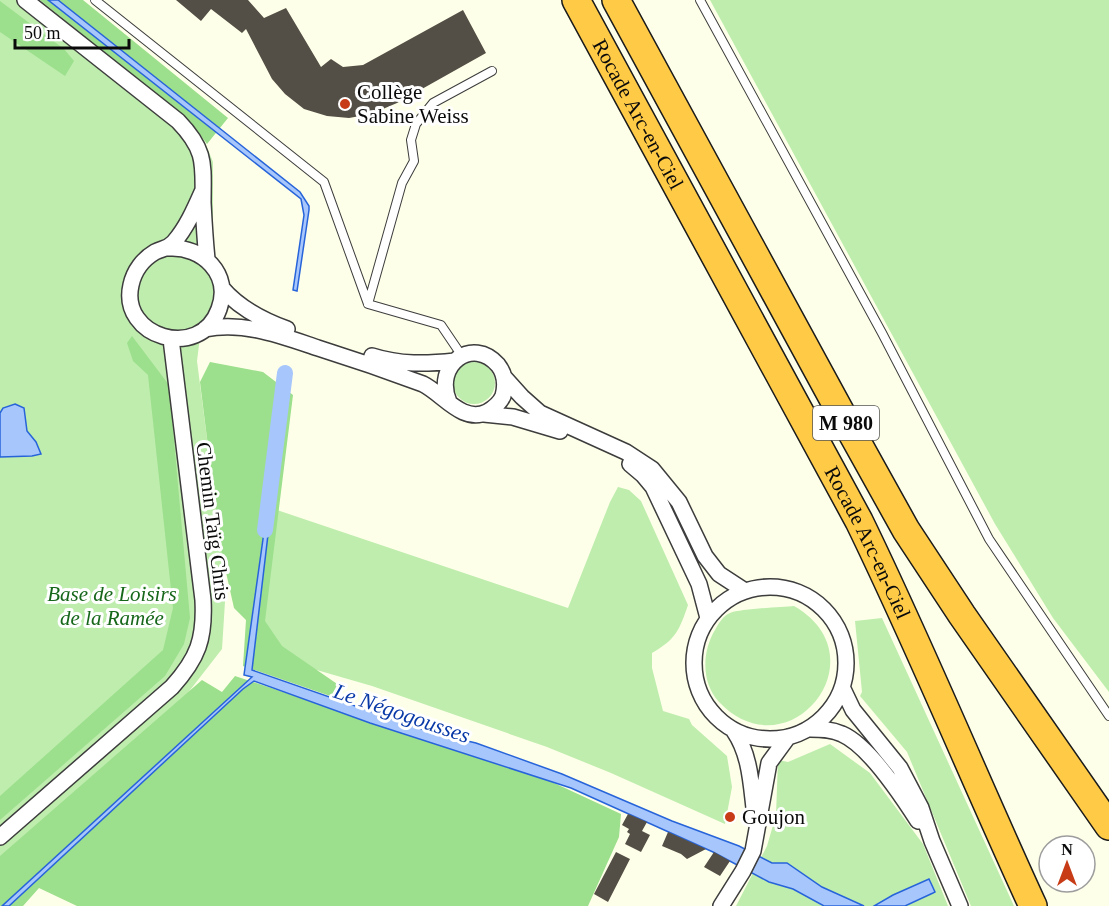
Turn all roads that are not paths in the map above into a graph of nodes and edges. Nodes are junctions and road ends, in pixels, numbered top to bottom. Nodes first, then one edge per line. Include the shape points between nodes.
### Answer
1 (26, 0) edge
2 (95, 0) edge
3 (576, 0) edge
4 (616, 0) edge
5 (700, 0) edge
6 (492, 71) dead end
7 (203, 190) junction
8 (169, 248) junction
9 (207, 259) junction
10 (222, 288) junction
11 (368, 304) junction
12 (206, 329) junction
13 (291, 335) junction
14 (171, 339) junction
15 (459, 359) junction
16 (504, 377) junction
17 (449, 402) junction
18 (484, 414) junction
19 (745, 591) junction
20 (708, 618) junction
21 (843, 689) junction
22 (1109, 716) edge
23 (810, 729) junction
24 (734, 730) junction
25 (788, 737) junction
26 (1109, 826) edge
27 (757, 831) junction
28 (0, 837) edge
29 (932, 841) junction
30 (721, 906) edge
31 (960, 906) edge
32 (1033, 906) edge

1 - 7 street via 190,133 202,160
2 - 11 lane via 324,182
3 - 32 highway, Rocade Arc-en-Ciel / M 980 via 860,521
4 - 26 highway, Rocade Arc-en-Ciel / M 980 via 906,530
5 - 22 lane via 887,342 989,539
6 - 11 lane via 433,103 416,124 411,140 414,161 402,183
7 - 8 street via 185,227
7 - 9 street
8 - 9 street via 189,249
8 - 14 street via 143,261 130,287 136,316 157,335
9 - 10 street
10 - 12 street via 219,310
10 - 13 street via 240,306
11 - 15 lane via 441,325
12 - 13 street via 243,327
12 - 14 street via 183,339
13 - 15 street via 384,360 425,364
13 - 17 street via 423,384
14 - 28 street, Chemin Taïg Chris via 202,600 203,625 197,652 172,687
15 - 16 street via 483,355 500,367
15 - 17 street via 444,380
16 - 18 street via 501,399
16 - 19 street via 540,413 626,452 652,469 679,502 718,574
17 - 18 street via 464,413
18 - 20 street via 513,417 559,430 614,455 643,475 653,487 699,584
19 - 20 street
19 - 21 street via 768,587 791,590 811,598 827,611 846,648
20 - 24 street via 695,652 698,689 719,720
21 - 23 street via 835,705
21 - 29 street via 853,710 900,768 921,808
23 - 25 street
23 - 29 street via 829,730 853,741 894,786
24 - 25 street via 761,738
24 - 27 street via 747,758
25 - 27 street via 768,763
27 - 30 street via 753,851
29 - 31 street

